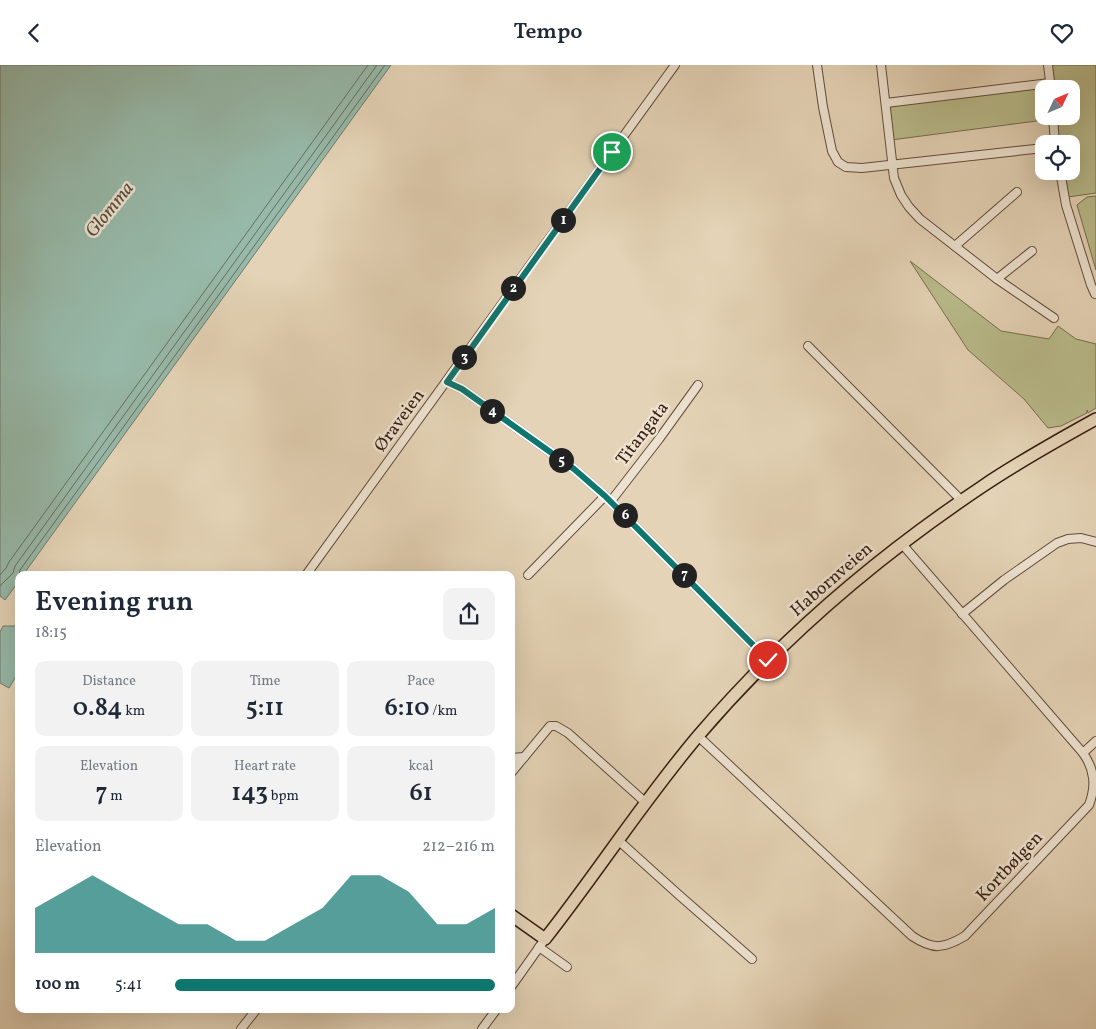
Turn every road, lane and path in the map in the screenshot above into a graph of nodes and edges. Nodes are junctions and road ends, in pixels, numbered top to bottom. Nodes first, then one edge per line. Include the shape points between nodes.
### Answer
1 (675, 65) edge
2 (817, 65) edge
3 (881, 65) edge
4 (1048, 65) edge
5 (1049, 80) edge
6 (1035, 88) edge
7 (886, 103) junction
8 (1035, 149) edge
9 (892, 165) junction
10 (1062, 180) edge
11 (1017, 192) dead end
12 (955, 246) junction
13 (1032, 251) dead end
14 (997, 279) junction
15 (1095, 294) edge
16 (1054, 318) dead end
17 (808, 346) dead end
18 (447, 382) junction
19 (698, 385) dead end
20 (1096, 419) edge
21 (608, 498) junction
22 (962, 501) junction
23 (1096, 542) edge
24 (902, 544) junction
25 (309, 571) edge
26 (528, 575) dead end
27 (962, 614) junction
28 (768, 660) junction
29 (698, 736) junction
30 (1096, 741) edge
31 (1083, 753) junction
32 (524, 757) junction
33 (515, 758) edge
34 (515, 768) edge
35 (645, 802) junction
36 (618, 839) junction
37 (515, 919) edge
38 (542, 943) junction
39 (752, 959) dead end
40 (567, 967) dead end
41 (515, 981) edge
42 (254, 1013) edge
43 (494, 1013) edge
44 (241, 1029) edge
45 (482, 1029) edge

1 - 18 street, Øraveien
2 - 9 street via 832,151 838,162 846,167 862,168
3 - 7 street
4 - 5 street
6 - 7 street
7 - 9 street
8 - 9 street
9 - 12 street via 900,195 908,207
10 - 15 street via 1066,205
11 - 12 street
12 - 14 street
13 - 14 street
14 - 16 street
17 - 22 street
18 - 21 street via 462,389 574,469
18 - 25 street, Øraveien
19 - 21 street, Titangata via 659,439
20 - 22 highway, Habornveien
21 - 26 street, Titangata
21 - 28 street
22 - 24 highway, Habornveien
23 - 27 street via 1081,538 1057,543
24 - 27 street, Kortbølgen
24 - 28 highway, Habornveien via 855,581
27 - 31 street, Kortbølgen
28 - 29 highway, Habornveien
29 - 31 street, Kortbølgen via 912,936 931,946 945,945 965,936 1089,805 1094,793 1094,777
29 - 35 highway, Habornveien
30 - 31 street
32 - 33 street
32 - 34 street
32 - 35 street via 550,727 556,726 574,738
35 - 36 highway, Habornveien
36 - 38 highway, Habornveien
36 - 39 street
37 - 38 highway
38 - 40 street
38 - 41 street
42 - 44 street
43 - 45 street

